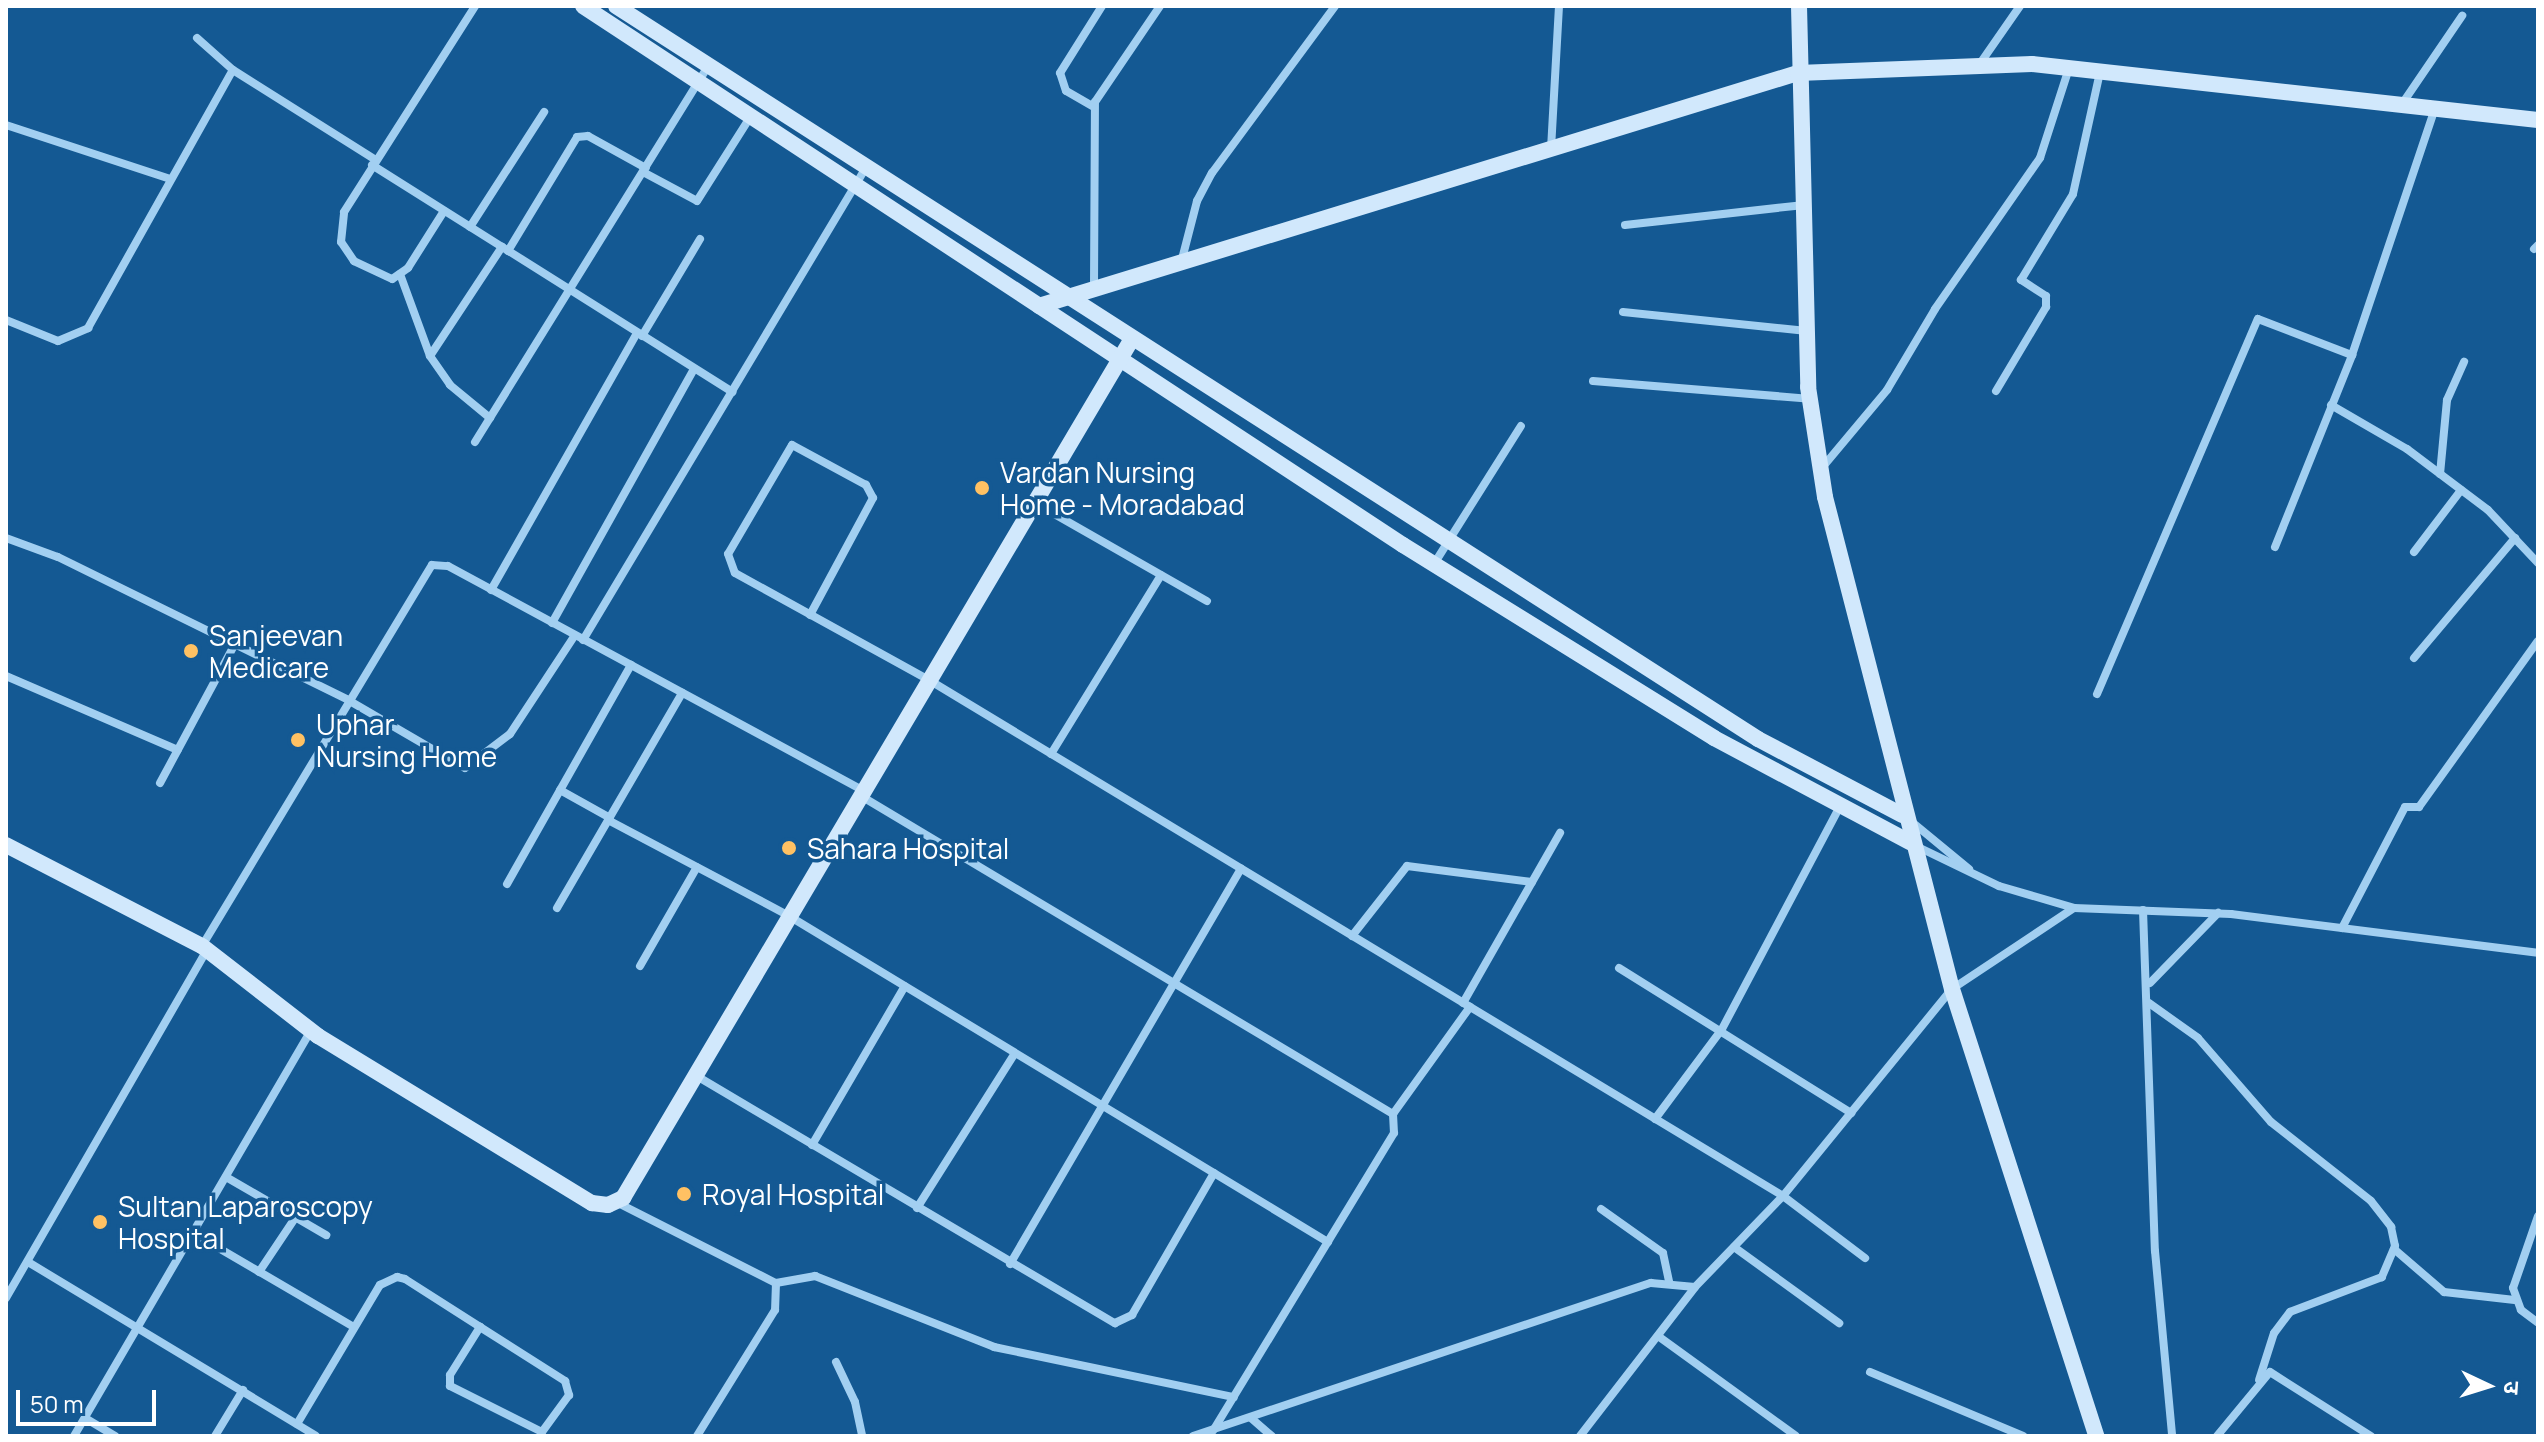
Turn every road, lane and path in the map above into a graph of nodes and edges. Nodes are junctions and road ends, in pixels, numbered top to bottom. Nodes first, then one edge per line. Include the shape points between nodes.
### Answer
1 (475, 6) edge
2 (583, 6) edge
3 (616, 6) edge
4 (1102, 6) edge
5 (1160, 6) edge
6 (1335, 6) edge
7 (1559, 6) edge
8 (1799, 6) edge
9 (2020, 6) edge
10 (2462, 16) dead end
11 (197, 38) dead end
12 (1978, 66) junction
13 (2069, 68) junction
14 (233, 70) junction
15 (2100, 72) junction
16 (1798, 73) junction
17 (704, 74) junction
18 (2402, 104) junction
19 (1094, 107) junction
20 (2435, 109) junction
21 (544, 112) dead end
22 (751, 115) junction
23 (2538, 120) edge
24 (6, 125) edge
25 (1551, 150) junction
26 (374, 162) junction
27 (865, 169) junction
28 (644, 170) junction
29 (170, 179) junction
30 (855, 184) junction
31 (1802, 205) junction
32 (444, 211) junction
33 (1625, 225) dead end
34 (470, 227) junction
35 (700, 239) dead end
36 (505, 249) junction
37 (1180, 265) junction
38 (400, 274) junction
39 (1094, 286) junction
40 (569, 290) junction
41 (1061, 295) junction
42 (1039, 306) junction
43 (1623, 312) dead end
44 (6, 320) edge
45 (1807, 331) junction
46 (639, 334) junction
47 (1130, 342) junction
48 (2352, 355) junction
49 (430, 356) junction
50 (1120, 360) junction
51 (2464, 362) dead end
52 (694, 369) junction
53 (1593, 381) dead end
54 (1996, 391) dead end
55 (732, 392) junction
56 (1810, 399) junction
57 (2331, 405) junction
58 (490, 418) junction
59 (1521, 426) dead end
60 (475, 442) dead end
61 (1821, 470) junction
62 (2440, 474) junction
63 (2461, 490) junction
64 (1035, 503) junction
65 (6, 538) edge
66 (2515, 538) junction
67 (1448, 543) junction
68 (2275, 547) dead end
69 (2414, 552) dead end
70 (2538, 563) edge
71 (1434, 564) junction
72 (1161, 575) junction
73 (491, 590) junction
74 (1207, 601) dead end
75 (810, 615) junction
76 (552, 623) junction
77 (579, 638) junction
78 (2538, 641) edge
79 (235, 644) junction
80 (2414, 658) dead end
81 (631, 665) junction
82 (6, 676) edge
83 (929, 680) junction
84 (682, 693) junction
85 (2097, 694) dead end
86 (348, 700) junction
87 (178, 750) junction
88 (1051, 754) junction
89 (160, 783) dead end
90 (560, 790) junction
91 (862, 793) junction
92 (1841, 805) junction
93 (1902, 815) junction
94 (609, 819) junction
95 (1560, 833) dead end
96 (1910, 842) junction
97 (6, 845) edge
98 (697, 867) junction
99 (1241, 869) junction
100 (1969, 870) junction
101 (1532, 882) junction
102 (507, 884) dead end
103 (557, 908) dead end
104 (2074, 908) junction
105 (2143, 910) junction
106 (2218, 913) junction
107 (789, 916) junction
108 (2342, 928) junction
109 (1352, 936) junction
110 (205, 948) junction
111 (2538, 953) edge
112 (640, 966) dead end
113 (1619, 968) dead end
114 (1175, 982) junction
115 (2150, 983) junction
116 (905, 986) junction
117 (1952, 989) junction
118 (2149, 1003) junction
119 (1466, 1005) junction
120 (1722, 1029) junction
121 (311, 1031) junction
122 (1015, 1053) junction
123 (695, 1075) junction
124 (1103, 1106) junction
125 (1851, 1113) junction
126 (1393, 1114) junction
127 (1655, 1119) junction
128 (812, 1145) junction
129 (1214, 1173) junction
130 (226, 1177) junction
131 (1783, 1196) junction
132 (615, 1202) junction
133 (917, 1208) junction
134 (1601, 1209) dead end
135 (2538, 1216) edge
136 (295, 1218) junction
137 (193, 1233) junction
138 (326, 1235) dead end
139 (1328, 1242) junction
140 (1734, 1247) junction
141 (2394, 1249) junction
142 (1865, 1258) dead end
143 (28, 1262) junction
144 (1010, 1264) junction
145 (259, 1272) junction
146 (1669, 1282) junction
147 (776, 1283) junction
148 (1695, 1287) junction
149 (6, 1298) edge
150 (2515, 1300) junction
151 (1839, 1323) dead end
152 (2538, 1323) edge
153 (139, 1325) junction
154 (354, 1327) junction
155 (480, 1327) junction
156 (1658, 1336) junction
157 (836, 1362) dead end
158 (1870, 1372) dead end
159 (2259, 1380) junction
160 (243, 1390) junction
161 (1234, 1397) junction
162 (85, 1418) junction
163 (1251, 1418) junction
164 (297, 1424) junction
165 (1213, 1431) junction
166 (74, 1436) edge
167 (115, 1436) edge
168 (215, 1436) edge
169 (316, 1436) edge
170 (697, 1436) edge
171 (862, 1436) edge
172 (1193, 1436) edge
173 (1272, 1436) edge
174 (1580, 1436) edge
175 (1796, 1436) edge
176 (2023, 1436) edge
177 (2096, 1436) edge
178 (2172, 1436) edge
179 (2217, 1436) edge
180 (2371, 1436) edge

1 - 26 street
2 - 17 main road
3 - 17 main road
4 - 19 street via 1060,73 1066,91
5 - 19 street
6 - 37 street via 1212,173 1197,201
7 - 25 street
8 - 16 main road
9 - 12 street
10 - 18 street
11 - 14 street
12 - 13 main road
12 - 16 main road
13 - 15 main road
13 - 61 street via 2040,158 1935,309 1887,390
14 - 26 street
14 - 29 street
15 - 18 main road
15 - 54 street via 2073,194 2021,280 2046,296 2046,307
16 - 25 main road
16 - 31 main road
17 - 22 main road
17 - 27 main road
17 - 28 street
18 - 20 main road
19 - 39 street
20 - 23 main road
20 - 48 street
21 - 34 street
22 - 28 street via 697,201
22 - 30 main road
24 - 29 street
25 - 37 main road
26 - 32 street
26 - 38 street via 344,212 341,242 354,261 381,277
27 - 30 street
27 - 41 main road
28 - 36 street via 588,136 577,137
28 - 40 street
29 - 44 street via 88,328 58,341
30 - 42 main road
30 - 55 street
31 - 33 street
31 - 45 main road
32 - 34 street
32 - 38 street
34 - 36 street
35 - 46 street
36 - 40 street
36 - 49 street
37 - 39 main road
38 - 49 street
39 - 41 main road
40 - 46 street
40 - 58 street
41 - 42 main road
41 - 47 main road
42 - 50 main road
43 - 45 street
45 - 56 main road
46 - 52 street
46 - 73 street
47 - 50 main road
47 - 67 main road
48 - 57 street
48 - 85 street via 2258,319
49 - 58 street via 450,385
50 - 64 main road
50 - 71 main road
51 - 62 street via 2444,415
52 - 55 street
52 - 76 street
53 - 56 street
55 - 77 street
56 - 61 main road
57 - 62 street
57 - 68 street
58 - 60 street
59 - 67 street
61 - 93 main road
62 - 63 street
63 - 66 street
63 - 69 street
64 - 72 street
64 - 83 main road
65 - 79 street
66 - 70 street
66 - 80 street
67 - 71 street
67 - 93 main road via 1758,739
71 - 92 main road via 1714,738
72 - 74 street
72 - 88 street
73 - 76 street
73 - 86 street via 448,566 426,569
75 - 75 street via 873,498 866,485 792,445 727,561 735,573
75 - 83 street
76 - 77 street
77 - 81 street
77 - 86 street via 510,734 471,767 460,766
78 - 108 street via 2419,807 2405,807
79 - 86 street
79 - 87 street
81 - 84 street
81 - 90 street
82 - 87 street
83 - 88 street
83 - 91 main road
84 - 91 street
84 - 94 street
86 - 110 street
87 - 89 street
88 - 99 street
90 - 94 street
90 - 102 street
91 - 107 main road
91 - 114 street
92 - 96 main road
92 - 120 street
93 - 96 main road
93 - 100 street via 1957,853
94 - 98 street
94 - 103 street
95 - 101 street
96 - 100 street
96 - 117 main road
97 - 110 main road
98 - 107 street
98 - 112 street
99 - 109 street
99 - 114 street
100 - 104 street via 1999,886
101 - 109 street via 1407,866
101 - 119 street
104 - 105 street
104 - 117 street
105 - 106 street
105 - 115 street
106 - 108 street
106 - 115 street
107 - 116 street
107 - 123 main road
108 - 111 street
109 - 119 street
110 - 121 main road
110 - 143 street
113 - 120 street
114 - 124 street
114 - 126 street
115 - 118 street
116 - 122 street
116 - 128 street
117 - 125 street
117 - 177 main road
118 - 141 street via 2208,1048 2271,1122 2386,1215
118 - 178 street via 2155,1251
119 - 126 street
119 - 127 street
120 - 125 street
120 - 127 street
121 - 130 street
121 - 132 main road via 592,1203
122 - 124 street
122 - 133 street
123 - 128 street
123 - 132 main road
124 - 129 street
124 - 144 street
125 - 131 street
126 - 139 street via 1394,1133
127 - 131 street
128 - 133 street
129 - 139 street
129 - 144 street via 1124,1322 1103,1319
130 - 136 street
130 - 137 street
131 - 140 street
131 - 142 street
132 - 147 street
133 - 144 street
134 - 146 street via 1663,1253
135 - 150 street via 2518,1265
136 - 138 street
136 - 145 street
137 - 145 street
137 - 153 street
139 - 161 street
140 - 148 street
140 - 151 street
141 - 150 street via 2444,1292
141 - 159 street via 2382,1277 2282,1319
143 - 149 street
143 - 153 street
145 - 154 street
146 - 148 street
146 - 163 street
147 - 161 street via 815,1276 994,1347
147 - 170 street via 775,1310
148 - 156 street
150 - 152 street
153 - 160 street
153 - 162 street
154 - 155 street via 380,1285 397,1277
154 - 164 street
155 - 155 street via 569,1387 542,1432 450,1386 450,1375
156 - 174 street
156 - 175 street
157 - 171 street
158 - 176 street
159 - 179 street
159 - 180 street via 2270,1372 2281,1374
160 - 164 street
160 - 168 street
161 - 165 street
162 - 166 street
162 - 167 street
163 - 165 street
163 - 173 street
164 - 169 street
165 - 172 street

